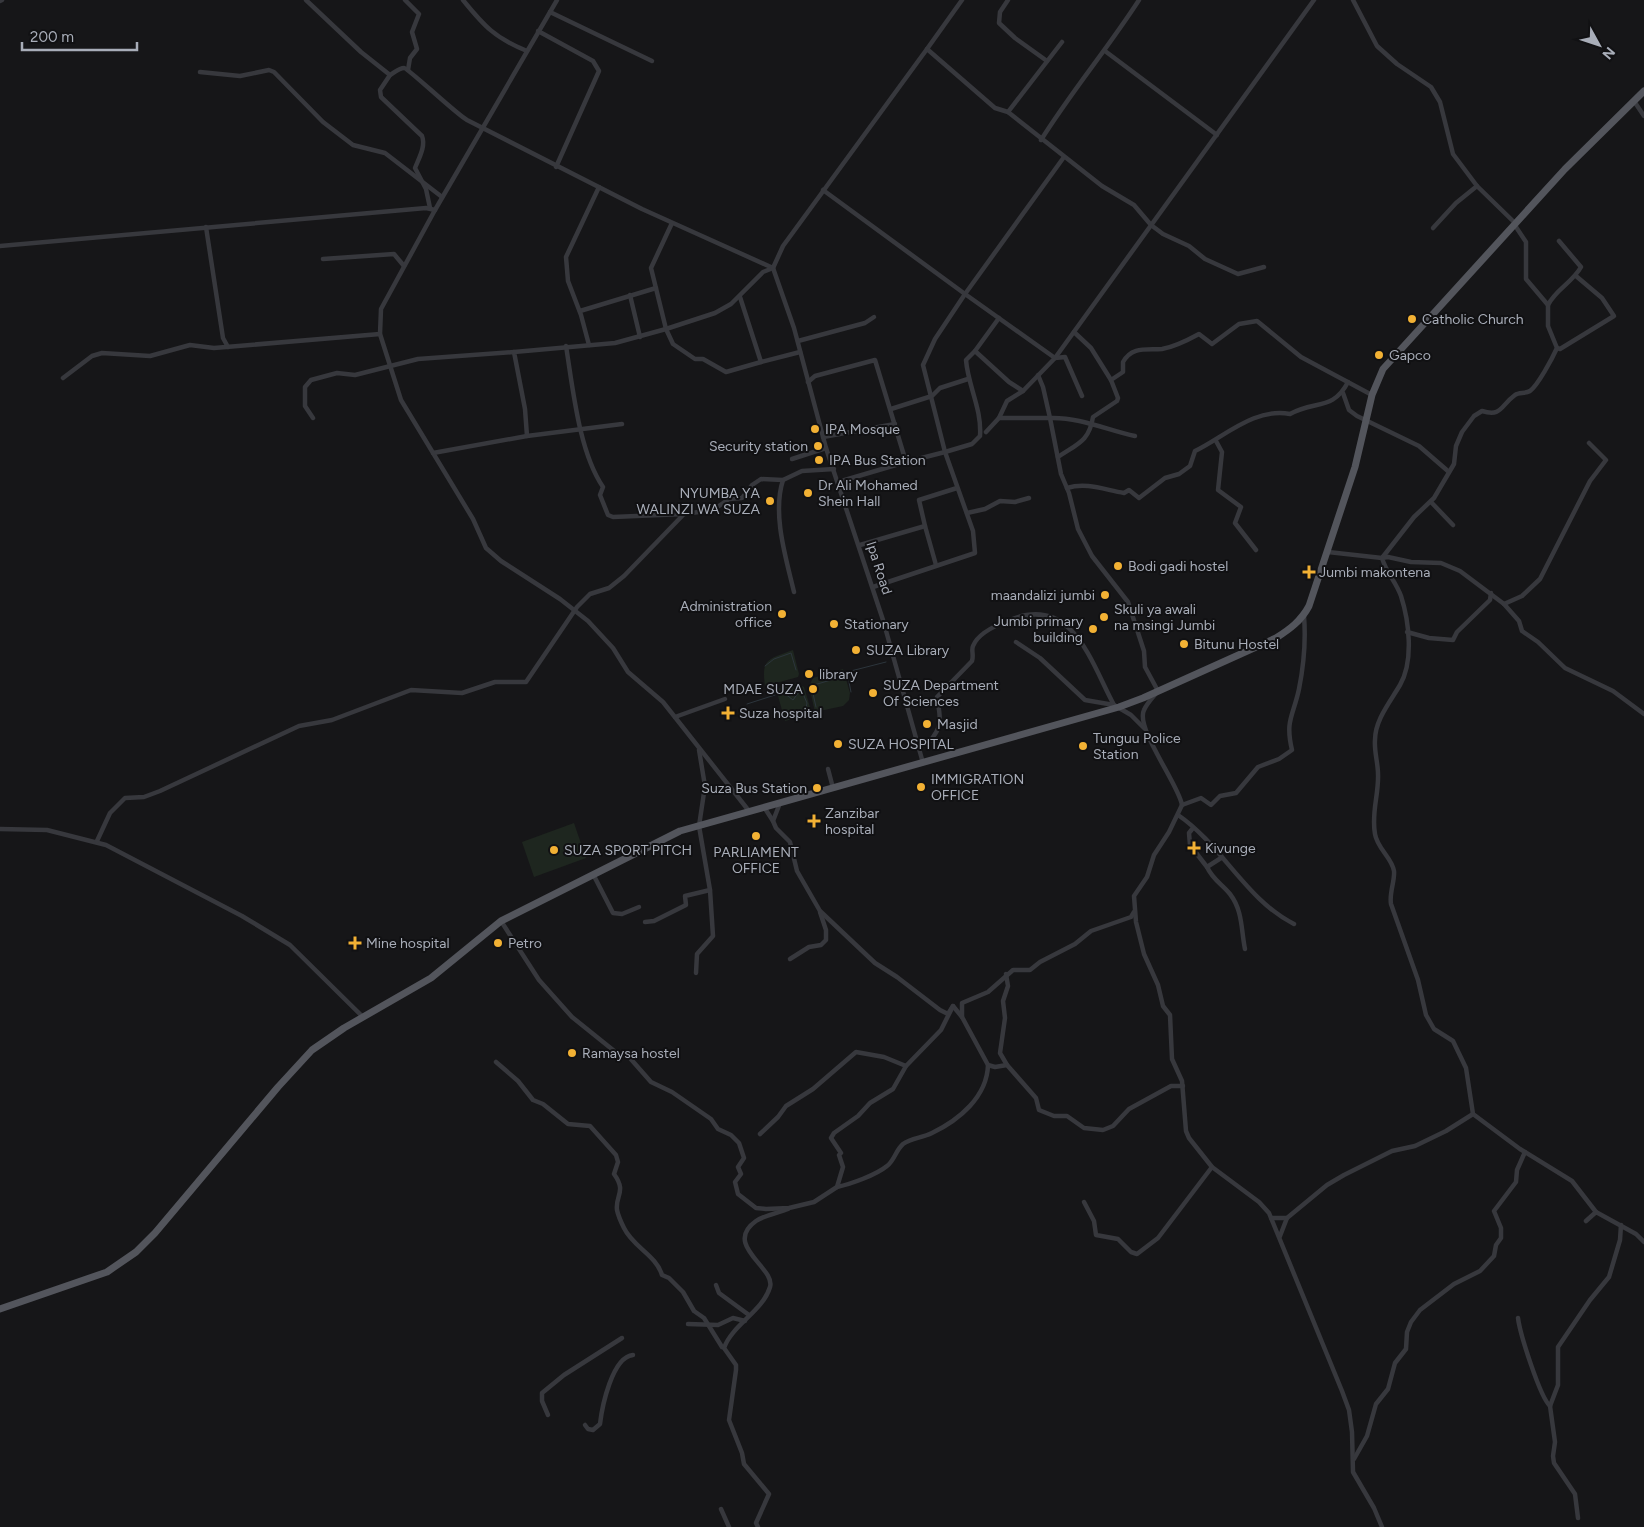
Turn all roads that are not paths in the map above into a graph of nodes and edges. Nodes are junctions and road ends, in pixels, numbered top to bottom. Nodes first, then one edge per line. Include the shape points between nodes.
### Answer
1 (306, 0) edge
2 (405, 0) edge
3 (463, 0) edge
4 (557, 0) edge
5 (962, 0) edge
6 (1008, 0) edge
7 (1139, 0) edge
8 (1314, 0) edge
9 (1354, 0) edge
10 (550, 12) junction
11 (538, 31) junction
12 (1062, 42) dead end
13 (927, 50) junction
14 (527, 51) junction
15 (1105, 51) junction
16 (652, 61) dead end
17 (1046, 61) junction
18 (408, 70) junction
19 (200, 72) dead end
20 (390, 75) junction
21 (1644, 91) edge
22 (1634, 101) junction
23 (1008, 112) junction
24 (1644, 116) edge
25 (482, 128) junction
26 (1217, 135) junction
27 (1041, 140) junction
28 (1064, 157) junction
29 (556, 167) junction
30 (422, 182) junction
31 (1477, 186) junction
32 (599, 187) junction
33 (823, 190) junction
34 (442, 197) junction
35 (433, 209) junction
36 (672, 223) junction
37 (1515, 223) junction
38 (1151, 225) junction
39 (206, 227) junction
40 (1433, 228) dead end
41 (1559, 241) dead end
42 (0, 246) edge
43 (323, 260) dead end
44 (404, 266) junction
45 (1264, 267) dead end
46 (773, 268) junction
47 (1576, 276) junction
48 (656, 288) junction
49 (965, 294) junction
50 (630, 295) junction
51 (740, 297) junction
52 (1548, 306) junction
53 (580, 311) junction
54 (874, 317) dead end
55 (999, 318) junction
56 (666, 329) junction
57 (1074, 332) junction
58 (380, 334) junction
59 (640, 337) junction
60 (798, 341) junction
61 (588, 345) junction
62 (566, 346) junction
63 (228, 347) junction
64 (1557, 348) junction
65 (975, 351) junction
66 (514, 352) junction
67 (800, 352) junction
68 (1055, 358) junction
69 (762, 362) junction
70 (390, 367) junction
71 (1038, 375) junction
72 (63, 378) dead end
73 (968, 379) junction
74 (1111, 380) junction
75 (808, 382) junction
76 (1348, 382) junction
77 (1023, 391) junction
78 (1343, 393) junction
79 (1372, 395) junction
80 (932, 396) junction
81 (1082, 396) dead end
82 (891, 409) junction
83 (313, 418) dead end
84 (999, 418) junction
85 (1050, 418) junction
86 (1367, 422) junction
87 (622, 424) dead end
88 (895, 424) junction
89 (1092, 424) junction
90 (581, 430) junction
91 (986, 432) dead end
92 (527, 436) junction
93 (1135, 436) dead end
94 (823, 437) junction
95 (1216, 441) junction
96 (1590, 443) dead end
97 (826, 448) junction
98 (945, 452) junction
99 (433, 453) junction
100 (1058, 457) junction
101 (792, 459) dead end
102 (906, 462) junction
103 (834, 469) junction
104 (1449, 472) junction
105 (784, 480) junction
106 (838, 482) junction
107 (957, 488) junction
108 (1067, 488) junction
109 (1028, 498) dead end
110 (1431, 502) junction
111 (684, 514) junction
112 (968, 514) junction
113 (1453, 525) dead end
114 (925, 526) junction
115 (860, 546) junction
116 (1256, 550) dead end
117 (1328, 552) junction
118 (1382, 558) junction
119 (936, 565) junction
120 (873, 587) junction
121 (794, 592) dead end
122 (1491, 593) junction
123 (1504, 604) junction
124 (574, 610) junction
125 (1304, 616) junction
126 (1407, 632) junction
127 (1016, 642) dead end
128 (1158, 692) junction
129 (725, 700) dead end
130 (1117, 706) junction
131 (1644, 714) edge
132 (675, 717) junction
133 (1149, 734) junction
134 (930, 742) dead end
135 (699, 748) junction
136 (923, 763) junction
137 (828, 769) dead end
138 (833, 788) junction
139 (780, 802) junction
140 (1182, 805) junction
141 (764, 807) junction
142 (749, 811) junction
143 (1178, 815) junction
144 (773, 822) junction
145 (699, 826) junction
146 (1193, 828) junction
147 (0, 829) edge
148 (97, 841) junction
149 (1222, 858) junction
150 (1208, 867) junction
151 (593, 874) junction
152 (710, 890) junction
153 (1135, 905) junction
154 (639, 907) dead end
155 (820, 911) junction
156 (501, 921) junction
157 (645, 922) dead end
158 (1294, 924) dead end
159 (1245, 950) dead end
160 (790, 959) dead end
161 (696, 973) dead end
162 (1006, 974) junction
163 (953, 1006) junction
164 (363, 1016) junction
165 (962, 1017) junction
166 (496, 1062) dead end
167 (988, 1065) junction
168 (1007, 1065) junction
169 (906, 1066) junction
170 (1183, 1086) junction
171 (1473, 1114) junction
172 (760, 1134) dead end
173 (1526, 1152) junction
174 (1212, 1167) junction
175 (837, 1187) junction
176 (1084, 1202) dead end
177 (789, 1208) junction
178 (1596, 1212) junction
179 (1271, 1218) junction
180 (1287, 1218) junction
181 (1586, 1221) dead end
182 (1621, 1225) junction
183 (1280, 1236) junction
184 (1644, 1242) edge
185 (716, 1285) dead end
186 (0, 1308) edge
187 (749, 1315) junction
188 (1518, 1318) dead end
189 (745, 1321) junction
190 (688, 1324) dead end
191 (708, 1325) junction
192 (622, 1338) dead end
193 (722, 1347) dead end
194 (633, 1354) dead end
195 (1550, 1406) junction
196 (548, 1414) dead end
197 (585, 1425) dead end
198 (1353, 1460) junction
199 (721, 1509) dead end
200 (1578, 1518) dead end
201 (729, 1527) edge
202 (758, 1527) edge
203 (1382, 1527) edge

1 - 20 street
2 - 18 street via 419,14 412,32 417,49 410,58
3 - 14 street via 482,24 506,43
4 - 10 street
5 - 13 street
6 - 17 street via 1000,12 1000,23
7 - 15 street
8 - 26 street
9 - 31 street via 1377,46 1430,87 1440,102 1453,154
10 - 11 street
10 - 16 street
11 - 14 street
11 - 29 street via 593,61 600,71
12 - 17 street
13 - 23 street via 996,108
13 - 33 street
14 - 25 street
15 - 26 street
15 - 27 street via 1065,102
17 - 23 street
18 - 20 street via 400,69
18 - 25 street via 456,114
19 - 30 street via 240,76 270,70 323,122 353,145 384,153
20 - 30 street via 380,90 381,97 422,136 421,156 415,168
21 - 22 main road
22 - 24 street
22 - 37 main road
23 - 27 street
25 - 29 street
25 - 34 street
26 - 38 street
27 - 28 street
28 - 38 street via 1134,205
28 - 49 street
29 - 32 street
30 - 34 street
30 - 35 street
31 - 37 street
31 - 40 street
32 - 36 street
32 - 53 street via 566,257 568,281
33 - 46 street via 783,246
33 - 49 street
34 - 35 street
35 - 39 street
35 - 44 street
36 - 46 street
36 - 48 street via 651,268
37 - 52 street via 1526,240 1526,279
37 - 79 main road via 1391,357 1379,375
38 - 45 street via 1218,266 1238,274
38 - 57 street
39 - 42 street
39 - 63 street via 223,338
41 - 47 street via 1581,266
43 - 44 street via 394,254
44 - 58 street via 381,309
46 - 51 street via 763,272
46 - 60 street, Ipa Road
47 - 52 street via 1555,293
47 - 64 street via 1602,298 1614,316
48 - 50 street
48 - 56 street
49 - 55 street
49 - 80 street via 923,365
50 - 53 street
50 - 59 street
51 - 56 street via 714,313
51 - 69 street
52 - 64 street via 1548,326
53 - 61 street
54 - 60 street via 864,323
55 - 65 street
55 - 68 street
56 - 59 street
56 - 69 street via 674,344 695,359 702,359 726,372
57 - 68 street
57 - 74 street via 1092,348
58 - 63 street
58 - 70 street
59 - 61 street
60 - 67 street, Ipa Road
61 - 62 street
62 - 66 street
62 - 90 street
63 - 72 street via 190,345 150,356 102,352
64 - 104 street via 1542,377 1529,391 1516,394 1494,414 1482,411 1474,416 1462,432
65 - 73 street via 966,360
65 - 77 street
66 - 70 street via 418,359
66 - 92 street
67 - 69 street
67 - 75 street, Ipa Road
68 - 71 street
68 - 81 street via 1067,359
70 - 83 street via 350,376 337,373 311,380 305,387 305,406
70 - 99 street via 401,400
71 - 77 street
71 - 85 street
73 - 80 street via 940,388
73 - 98 street via 979,412 980,436 972,444
74 - 76 street via 1123,372 1123,362 1132,352 1163,348 1199,334 1212,344 1240,324 1257,321 1301,357
74 - 89 street via 1117,402 1093,417
75 - 82 street via 815,376 875,360
75 - 94 street, Ipa Road
76 - 78 street
76 - 79 street
77 - 84 street via 1008,401
78 - 86 street via 1349,410
78 - 95 street via 1339,398 1302,407 1290,414 1278,412 1252,419
79 - 86 main road
80 - 82 street
80 - 98 street
82 - 88 street
84 - 85 street
84 - 91 street
85 - 89 street
85 - 100 street
86 - 104 street via 1419,446
86 - 117 main road
87 - 90 street
88 - 94 street
88 - 102 street
89 - 93 street
89 - 100 street via 1084,440
90 - 92 street
90 - 111 street via 592,468 603,487 600,495 608,515
92 - 99 street
94 - 97 street, Ipa Road
95 - 108 street via 1196,451 1188,468 1165,478 1139,498 1129,490 1124,493 1105,487 1079,485
95 - 116 street via 1222,452 1218,490 1241,507 1235,523
96 - 123 street via 1606,460 1590,481 1540,579 1522,596
97 - 101 street
97 - 103 street, Ipa Road
98 - 102 street
98 - 107 street
99 - 124 street via 473,519 486,548
100 - 108 street
102 - 106 street
103 - 105 street via 802,470
103 - 106 street, Ipa Road
104 - 110 street
105 - 111 street via 761,480 752,485 742,498 729,499 713,510
105 - 121 street via 780,498 786,558
106 - 115 street, Ipa Road
107 - 112 street
107 - 114 street via 919,500
108 - 128 street via 1085,546 1128,602 1144,651 1145,667
109 - 112 street via 1015,502 1000,501 985,510
110 - 113 street
110 - 118 street via 1414,517
111 - 124 street via 624,576 609,588 590,594
112 - 119 street via 975,553
114 - 115 street
114 - 119 street
115 - 120 street, Ipa Road
117 - 118 street
117 - 125 main road
118 - 122 street via 1441,563 1460,571
118 - 126 street via 1401,596
119 - 120 street
120 - 136 street, Ipa Road
122 - 123 street
122 - 126 street via 1490,600 1453,640
123 - 131 street via 1522,631 1565,668 1612,691
124 - 132 street via 613,648 628,672 663,702
124 - 148 street via 526,682 495,682 462,693 411,690 332,720 300,726 160,791 144,797 125,798 110,813
125 - 128 main road via 1276,638
125 - 140 street via 1306,644 1299,688 1288,726 1292,750 1258,767 1236,793 1220,796 1211,805 1201,798
126 - 171 street via 1408,656 1403,676 1376,727 1375,837 1393,866 1390,904 1418,980 1422,1007 1434,1029 1453,1041 1466,1068
127 - 130 street via 1040,658 1085,700
128 - 130 main road
128 - 133 street via 1143,711
129 - 132 street
130 - 133 street via 1131,714
130 - 134 street via 1098,675 1088,649 1063,622 1051,616 1023,614 997,625 976,641 972,647 972,660 937,697 941,722 939,732
130 - 136 main road
132 - 135 street
133 - 140 street
135 - 142 street
135 - 145 street via 705,786
136 - 138 main road
137 - 138 street
138 - 139 main road
139 - 141 main road
139 - 144 street
140 - 143 street
141 - 142 main road
141 - 144 street
142 - 145 main road
143 - 146 street
143 - 153 street via 1134,896
144 - 155 street via 790,842 796,870
145 - 151 main road via 667,836
145 - 152 street
146 - 149 street
146 - 150 street via 1189,833 1190,845
147 - 148 street via 46,830
148 - 164 street via 242,916 290,945
149 - 150 street
149 - 158 street via 1270,908
150 - 159 street via 1236,905 1243,926
151 - 154 street via 613,913 622,914
151 - 156 main road
152 - 157 street via 685,896 686,905
152 - 161 street via 713,936 697,954
153 - 162 street via 1131,917 1091,931 1030,970
153 - 170 street via 1144,954 1158,985 1163,1006 1170,1015 1172,1058
155 - 160 street via 826,940
155 - 163 street via 875,964 940,1010 948,1014
156 - 164 main road via 431,978
156 - 177 street via 539,980 572,1017 618,1054 629,1057 652,1082 711,1119 739,1143 744,1161 738,1167 741,1174 735,1182 743,1199 756,1208
162 - 165 street via 988,992 962,1003
162 - 168 street via 1008,986 1003,1001 1005,1018 1000,1053
163 - 165 street
163 - 169 street via 941,1030
164 - 186 main road via 325,1040 303,1059 136,1252 107,1272
165 - 167 street
166 - 191 street via 518,1081 533,1100 568,1124 590,1126 614,1153 618,1162 614,1174 621,1185 617,1211 623,1227 634,1245 684,1292 694,1311 699,1312
167 - 168 street
167 - 175 street via 988,1079 983,1090 962,1113 932,1133 901,1145 887,1166
168 - 170 street via 1036,1098 1040,1110 1054,1116 1067,1116 1084,1128 1113,1126 1129,1109 1171,1086
169 - 172 street via 884,1057 856,1052 814,1089 786,1106
169 - 175 street via 893,1090 870,1103 831,1138 840,1153 843,1167
170 - 174 street via 1186,1131
171 - 173 street
171 - 180 street via 1415,1146 1392,1151 1344,1175
173 - 178 street via 1572,1180
173 - 198 street via 1517,1170 1516,1182 1494,1211 1501,1228 1501,1238 1494,1256 1480,1271 1431,1301 1411,1322 1406,1350 1395,1363 1388,1389 1376,1404 1367,1436
174 - 176 street via 1158,1238 1137,1254 1118,1239 1096,1235 1094,1221
174 - 179 street via 1259,1202
175 - 177 street via 814,1202
177 - 187 street via 757,1220 746,1233 746,1244 771,1285 759,1307
178 - 181 street
178 - 182 street
179 - 180 street
179 - 183 street
180 - 183 street
182 - 184 street
182 - 195 street via 1609,1276 1559,1344 1558,1385
183 - 198 street via 1349,1410
185 - 187 street via 719,1294
187 - 189 street
188 - 195 street via 1542,1395
189 - 191 street via 733,1318 718,1325
189 - 202 street via 724,1348 736,1365 729,1420 744,1464 769,1494 756,1523
190 - 191 street
191 - 193 street
192 - 196 street via 542,1393
194 - 197 street via 622,1360 615,1371 601,1411 600,1424 593,1430 588,1430
195 - 200 street via 1554,1463 1575,1494
198 - 203 street via 1353,1472
199 - 201 street

